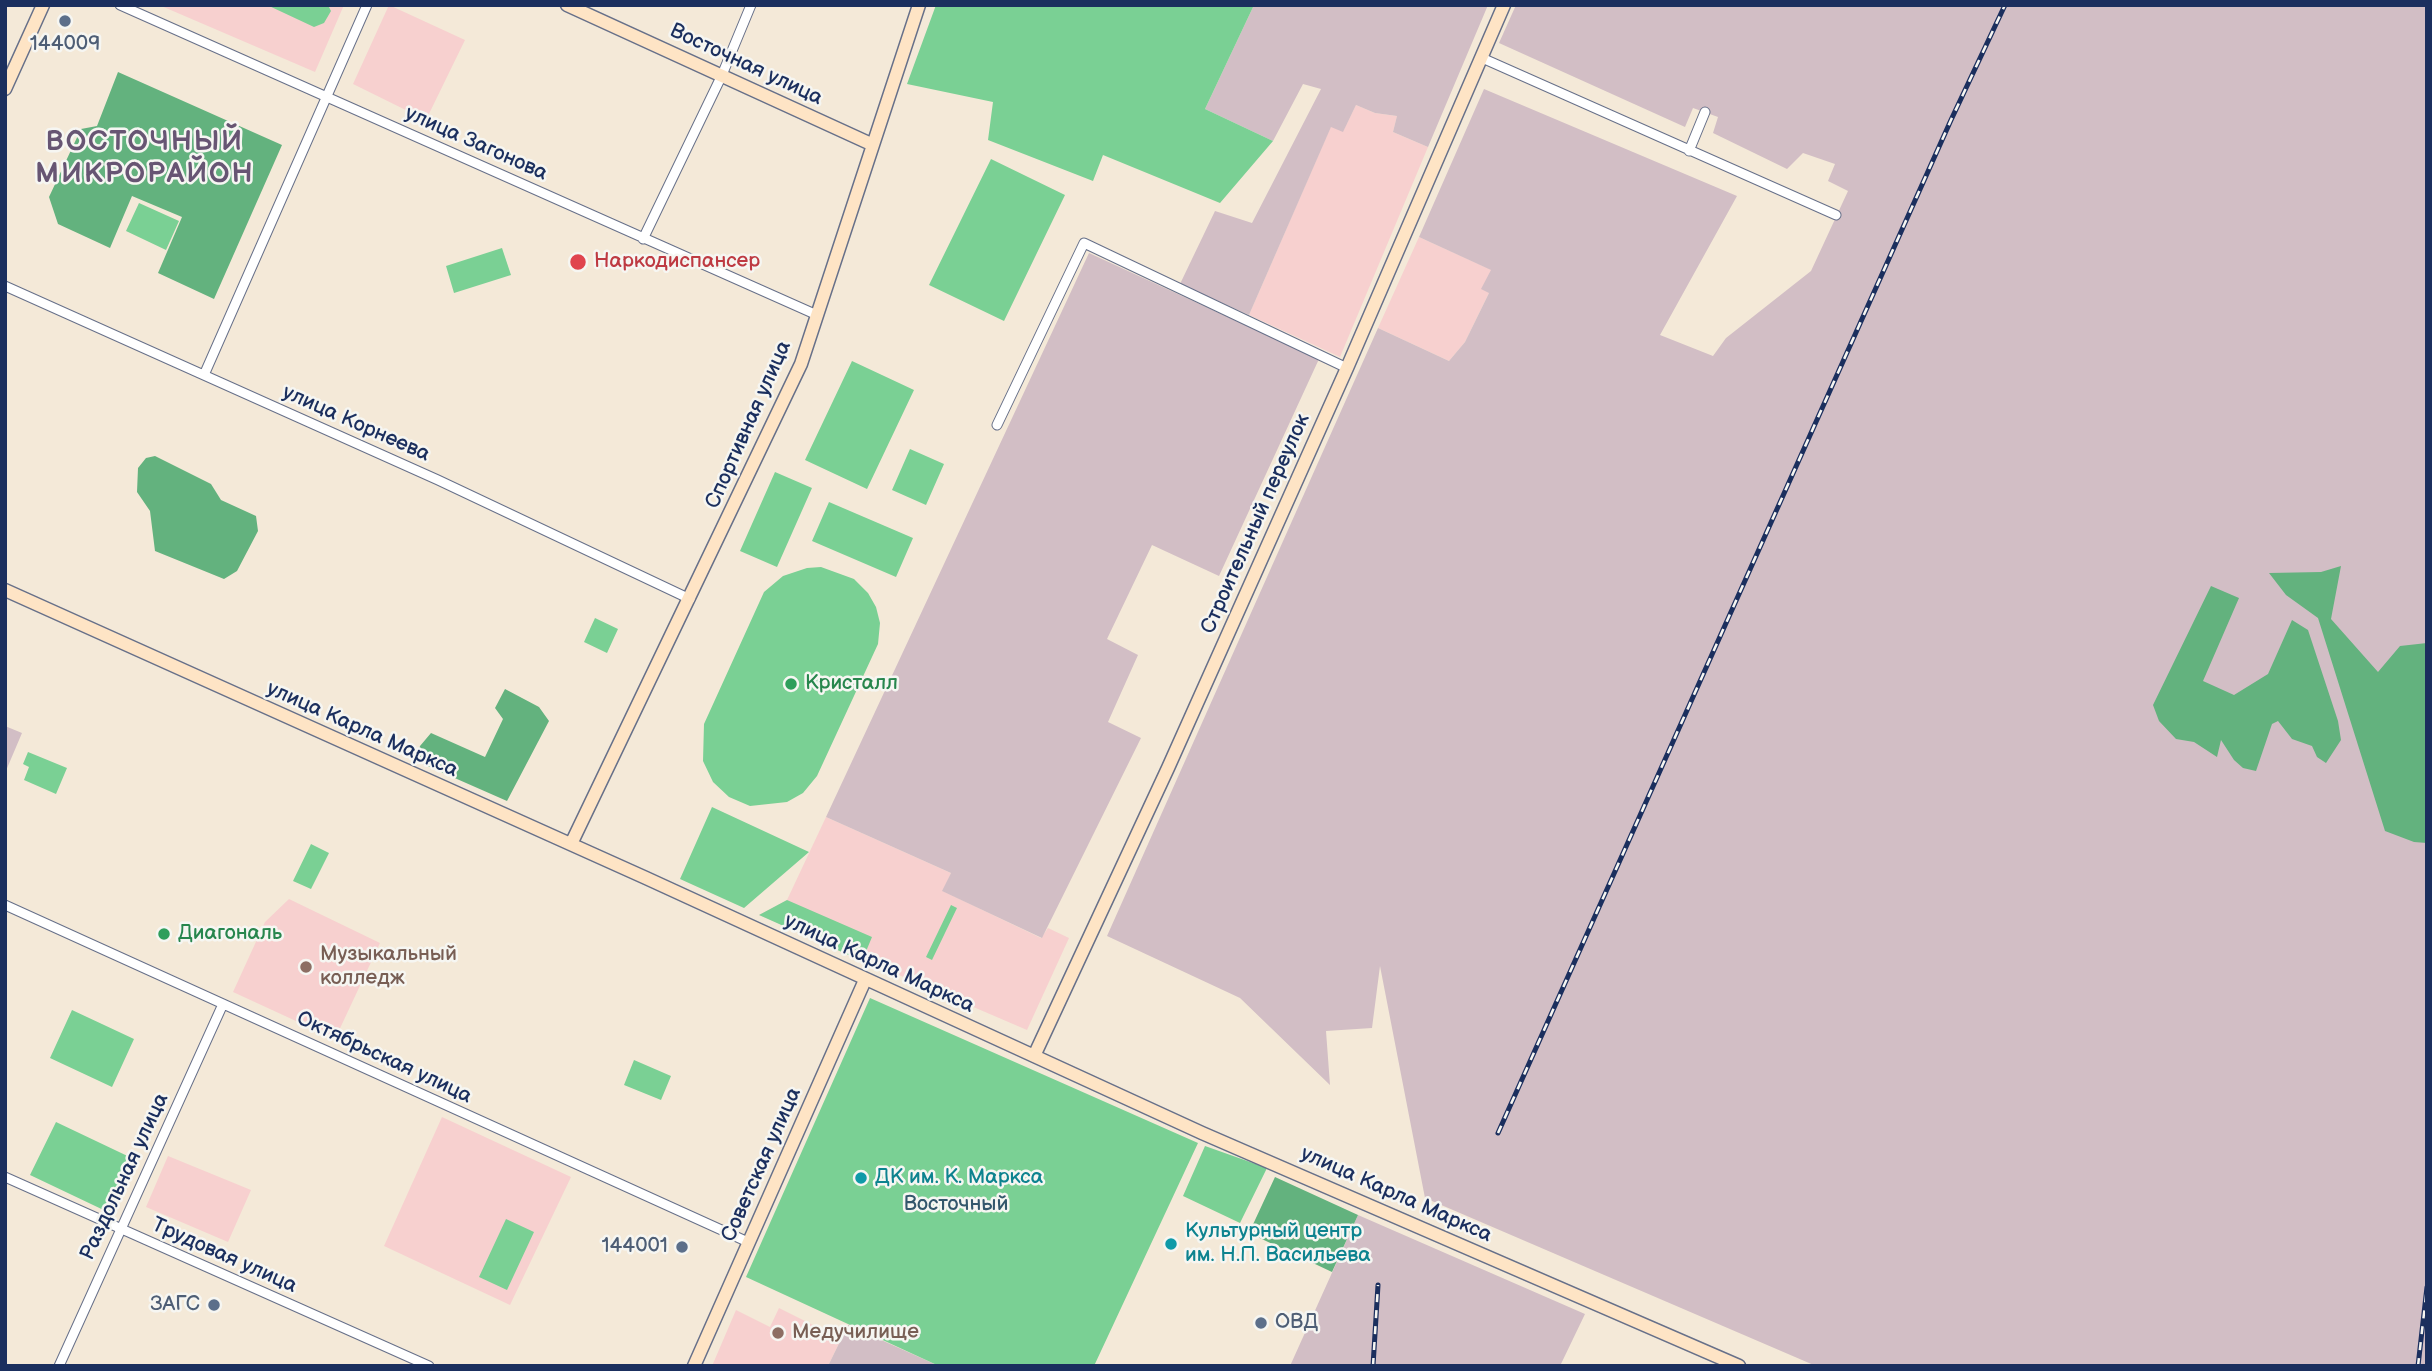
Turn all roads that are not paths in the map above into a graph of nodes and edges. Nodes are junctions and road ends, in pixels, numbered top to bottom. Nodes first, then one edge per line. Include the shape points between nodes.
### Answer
1 (43, 5) edge
2 (120, 5) edge
3 (368, 5) edge
4 (567, 5) edge
5 (751, 5) edge
6 (919, 5) edge
7 (1504, 5) edge
8 (1482, 58) junction
9 (722, 75) junction
10 (5, 89) edge
11 (326, 96) junction
12 (1705, 113) dead end
13 (871, 144) junction
14 (1689, 151) junction
15 (1836, 215) dead end
16 (643, 239) junction
17 (5, 286) edge
18 (817, 315) junction
19 (1348, 368) junction
20 (204, 375) junction
21 (998, 425) dead end
22 (5, 590) edge
23 (690, 599) junction
24 (571, 844) junction
25 (5, 905) edge
26 (865, 979) junction
27 (223, 1003) junction
28 (1034, 1056) junction
29 (5, 1177) edge
30 (120, 1229) junction
31 (748, 1242) junction
32 (59, 1366) edge
33 (429, 1366) edge
34 (694, 1366) edge
35 (1739, 1366) edge

1 - 10 street
2 - 11 street, улица Загонова
3 - 11 street
4 - 9 street, Восточная улица
5 - 9 street
6 - 13 street, Спортивная улица
7 - 8 street, Строительный переулок
8 - 14 street
8 - 19 street, Строительный переулок
9 - 13 street, Восточная улица
9 - 16 street
11 - 16 street, улица Загонова
11 - 20 street
12 - 14 street
13 - 18 street, Спортивная улица
14 - 15 street
16 - 18 street, улица Загонова
17 - 20 street, улица Корнеева
18 - 23 street, Спортивная улица via 793,382
19 - 21 street via 1084,243
19 - 28 street, Строительный переулок
20 - 23 street, улица Корнеева
22 - 24 street, улица Карла Маркса
23 - 24 street, Спортивная улица
24 - 26 street, улица Карла Маркса
25 - 27 street, Октябрьская улица
26 - 28 street, улица Карла Маркса
26 - 31 street, Советская улица
27 - 30 street, Раздольная улица
27 - 31 street, Октябрьская улица
28 - 35 street, улица Карла Маркса
29 - 30 street, Трудовая улица
30 - 32 street, Раздольная улица
30 - 33 street, Трудовая улица
31 - 34 street, Советская улица

